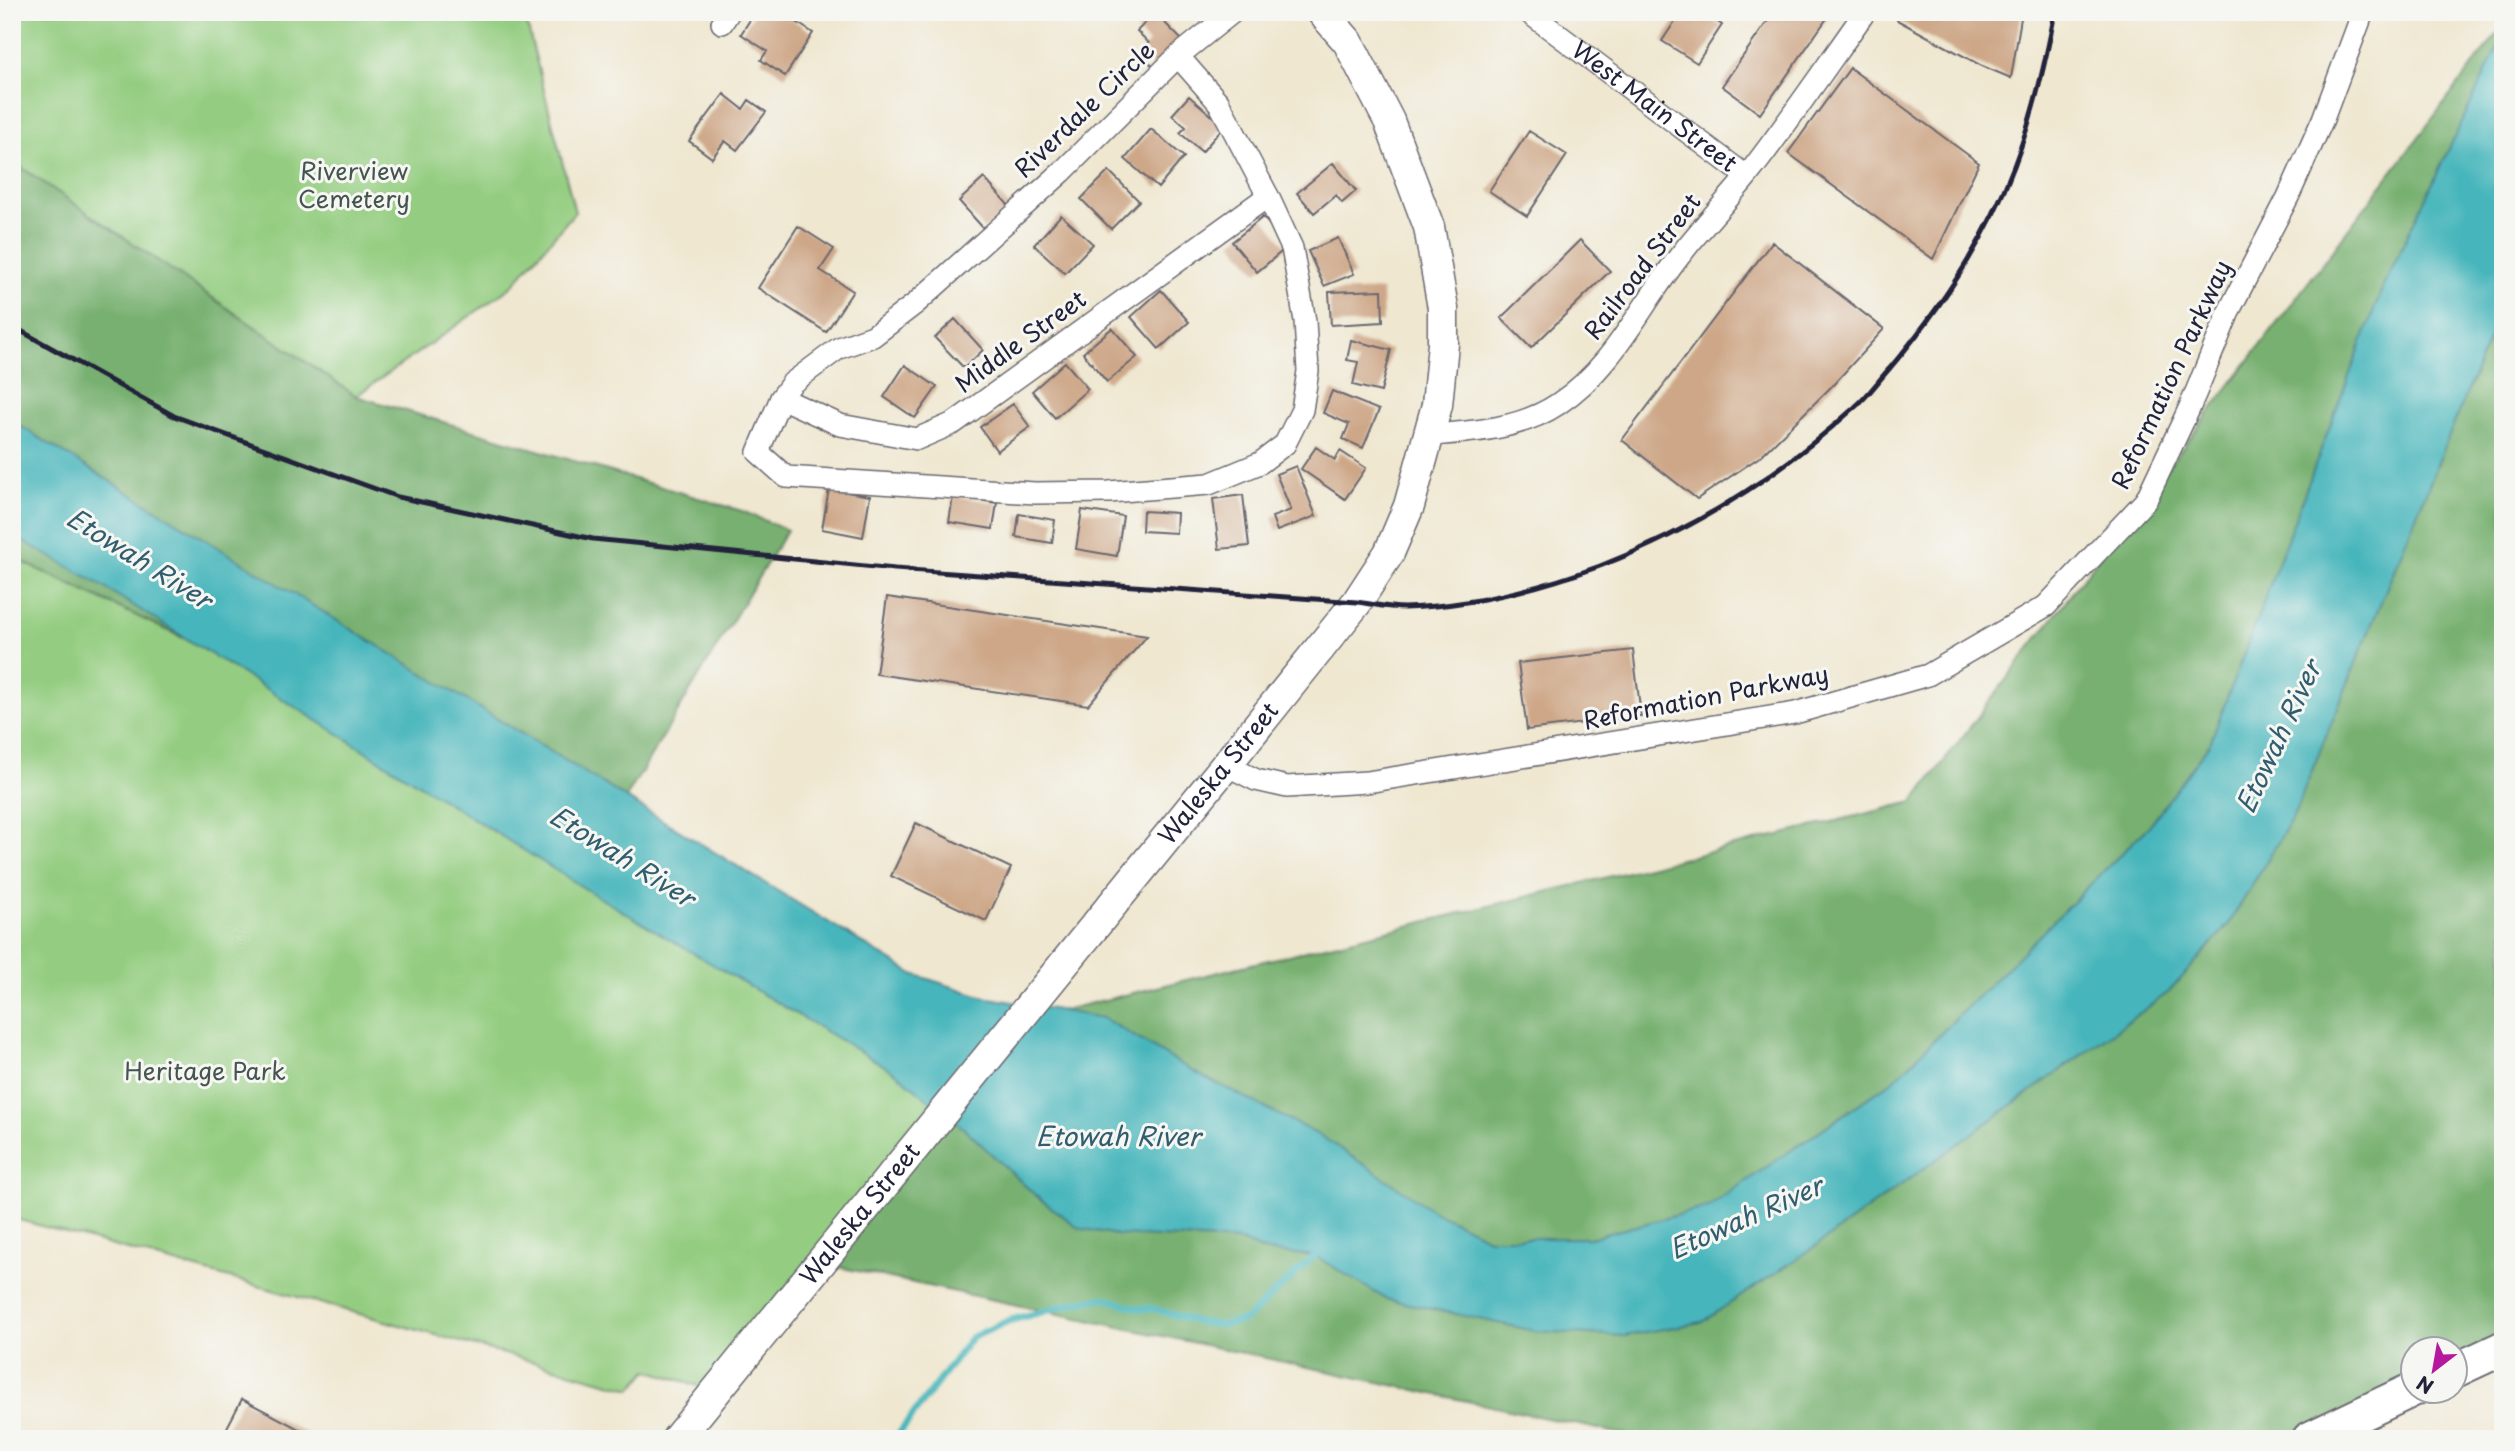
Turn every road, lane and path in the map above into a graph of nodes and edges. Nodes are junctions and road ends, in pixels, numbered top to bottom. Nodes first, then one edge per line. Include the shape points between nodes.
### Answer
1 (1322, 12) edge
2 (1338, 12) edge
3 (1528, 12) edge
4 (1865, 12) edge
5 (2363, 12) edge
6 (1223, 16) edge
7 (1348, 42) junction
8 (1178, 56) junction
9 (1746, 176) junction
10 (1268, 196) junction
11 (781, 398) junction
12 (1431, 435) junction
13 (1226, 765) junction
14 (2503, 1348) edge
15 (2470, 1363) edge
16 (2400, 1395) edge
17 (677, 1439) edge
18 (2309, 1439) edge

1 - 7 main road, Waleska Street
2 - 7 main road
3 - 9 street, West Main Street
4 - 9 street, Railroad Street
5 - 13 street, Reformation Parkway via 2318,130 2230,309 2146,500 2046,606 1928,675 1795,713 1367,782 1287,787 1256,780
6 - 8 street
7 - 12 main road, Waleska Street via 1389,121 1429,227 1443,307 1441,376
8 - 10 street, Riverdale Circle via 1219,103
8 - 11 street, Riverdale Circle via 1062,172 915,304 873,336 839,348 792,383
9 - 12 street, Railroad Street via 1680,254 1610,357 1580,387 1558,404 1514,424
10 - 11 street, Middle Street via 954,423 917,439 840,425
10 - 11 street, Riverdale Circle via 1292,248 1308,371 1302,410 1285,444 1261,463 1209,484 1109,492 1035,493 786,477 758,452
12 - 13 main road, Waleska Street via 1409,506 1377,574
13 - 17 main road, Waleska Street
14 - 15 main road
16 - 18 main road

